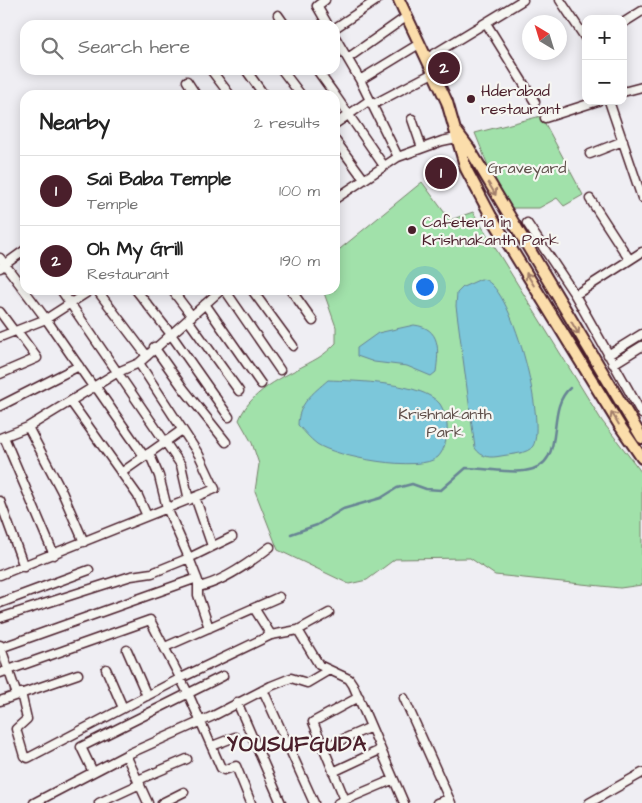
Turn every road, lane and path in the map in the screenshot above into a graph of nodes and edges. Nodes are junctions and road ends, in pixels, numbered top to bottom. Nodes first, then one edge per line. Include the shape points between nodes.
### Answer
1 (325, 0) edge
2 (377, 0) edge
3 (399, 0) edge
4 (523, 0) edge
5 (560, 0) edge
6 (642, 11) edge
7 (278, 15) dead end
8 (406, 17) junction
9 (282, 20) edge
10 (325, 20) edge
11 (627, 20) edge
12 (486, 23) junction
13 (340, 25) edge
14 (582, 33) edge
15 (419, 44) junction
16 (340, 45) edge
17 (348, 58) junction
18 (426, 59) junction
19 (433, 73) junction
20 (215, 75) edge
21 (250, 75) edge
22 (286, 75) edge
23 (321, 75) edge
24 (360, 80) junction
25 (187, 81) dead end
26 (642, 87) edge
27 (193, 90) edge
28 (226, 90) edge
29 (260, 90) edge
30 (297, 90) edge
31 (331, 90) edge
32 (627, 91) edge
33 (340, 102) edge
34 (371, 102) junction
35 (535, 102) dead end
36 (586, 105) edge
37 (610, 105) edge
38 (348, 114) junction
39 (412, 118) dead end
40 (545, 118) dead end
41 (340, 120) edge
42 (458, 136) junction
43 (622, 141) junction
44 (340, 147) edge
45 (422, 148) junction
46 (590, 154) dead end
47 (398, 157) junction
48 (384, 166) junction
49 (363, 178) junction
50 (340, 192) edge
51 (642, 198) edge
52 (590, 199) dead end
53 (527, 223) dead end
54 (642, 252) edge
55 (20, 253) edge
56 (629, 258) junction
57 (2, 263) edge
58 (20, 286) edge
59 (27, 295) edge
60 (65, 295) edge
61 (83, 295) edge
62 (101, 295) edge
63 (140, 295) edge
64 (175, 295) edge
65 (212, 295) edge
66 (228, 295) edge
67 (256, 295) edge
68 (295, 295) edge
69 (575, 295) junction
70 (71, 303) junction
71 (205, 304) junction
72 (0, 312) edge
73 (190, 317) junction
74 (46, 319) junction
75 (314, 320) dead end
76 (15, 331) junction
77 (170, 333) junction
78 (642, 334) edge
79 (0, 337) edge
80 (293, 346) dead end
81 (642, 346) edge
82 (154, 347) junction
83 (608, 355) junction
84 (147, 356) junction
85 (139, 362) junction
86 (613, 364) junction
87 (80, 366) junction
88 (280, 370) dead end
89 (118, 372) junction
90 (0, 374) edge
91 (261, 384) dead end
92 (95, 388) junction
93 (239, 391) dead end
94 (71, 402) junction
95 (0, 406) edge
96 (642, 414) edge
97 (230, 417) dead end
98 (28, 427) junction
99 (182, 430) junction
100 (2, 437) edge
101 (642, 438) edge
102 (166, 441) junction
103 (226, 442) dead end
104 (146, 454) junction
105 (642, 458) edge
106 (121, 473) junction
107 (192, 498) junction
108 (0, 501) edge
109 (167, 508) junction
110 (147, 516) junction
111 (232, 537) dead end
112 (84, 542) junction
113 (212, 546) junction
114 (270, 547) dead end
115 (54, 555) junction
116 (189, 558) junction
117 (24, 567) junction
118 (89, 570) dead end
119 (0, 575) edge
120 (196, 578) junction
121 (198, 587) junction
122 (279, 597) dead end
123 (0, 604) edge
124 (254, 608) junction
125 (330, 613) dead end
126 (0, 618) edge
127 (209, 628) junction
128 (298, 630) junction
129 (272, 635) junction
130 (0, 647) edge
131 (165, 647) junction
132 (127, 650) dead end
133 (106, 669) dead end
134 (9, 670) junction
135 (329, 670) junction
136 (0, 673) edge
137 (78, 674) dead end
138 (223, 676) dead end
139 (181, 678) junction
140 (263, 690) junction
141 (188, 693) junction
142 (19, 694) junction
143 (147, 696) junction
144 (358, 697) junction
145 (404, 698) dead end
146 (0, 700) edge
147 (237, 702) junction
148 (123, 708) junction
149 (200, 721) junction
150 (371, 727) junction
151 (235, 737) dead end
152 (212, 746) junction
153 (323, 748) junction
154 (380, 750) junction
155 (126, 755) junction
156 (187, 759) dead end
157 (93, 772) junction
158 (333, 772) junction
159 (642, 773) edge
160 (392, 780) junction
161 (139, 782) junction
162 (184, 792) dead end
163 (450, 801) edge
164 (341, 802) edge
165 (34, 803) edge
166 (99, 803) edge
167 (148, 803) edge
168 (162, 803) edge
169 (251, 803) edge
170 (281, 803) edge
171 (314, 803) edge
172 (404, 803) edge
173 (437, 803) edge
174 (589, 803) edge

1 - 10 street via 317,6
2 - 13 street
3 - 8 main road
4 - 12 street
5 - 14 street
6 - 11 street
7 - 9 street
8 - 15 main road
8 - 17 street
12 - 18 street
12 - 35 street
15 - 18 main road
15 - 24 street
16 - 17 street
17 - 24 street
18 - 19 main road
19 - 34 street
19 - 42 main road
20 - 28 street
21 - 29 street
22 - 30 street
23 - 31 street
24 - 34 street
25 - 27 street
26 - 32 street
33 - 38 street
34 - 38 street
34 - 47 street
36 - 40 street
37 - 43 street
38 - 41 street
38 - 48 street
39 - 45 street
42 - 45 street
42 -> 101 main road
105 -> 42 main road via 491,216 466,169
43 - 46 street
43 - 51 street
44 - 49 street
45 - 47 street
47 - 48 street
48 - 49 street
49 - 50 street
52 - 56 street
53 - 69 street
54 - 56 street
55 - 57 street
56 - 69 street
57 - 58 street
59 - 74 street
60 - 70 street
61 - 70 street
62 - 84 street
63 - 77 street
64 - 73 street
65 - 71 street
66 - 88 street
67 - 80 street
68 - 75 street
69 - 83 street
70 - 74 street
70 - 89 street
71 - 73 street
71 - 91 street
72 - 76 street
73 - 77 street
73 - 93 street
74 - 76 street
74 - 87 street
76 - 79 street
76 - 90 street via 37,358
77 - 82 street
77 - 97 street
78 - 83 street
81 - 86 street
82 - 84 street
82 - 103 street
83 - 86 street
84 - 85 street
85 - 89 street
85 - 99 street
86 - 96 street
87 - 92 street
87 - 95 street
89 - 92 street
89 - 102 street
92 - 94 street
92 - 104 street
94 - 98 street
94 - 106 street
98 - 100 street
98 - 112 street
99 - 102 street
99 - 107 street via 215,488
100 - 115 street
102 - 104 street
102 - 107 street via 181,465
104 - 106 street
104 - 109 street via 159,476
106 - 110 street via 138,496
107 - 109 street
107 - 113 street
108 - 117 street
109 - 110 street
109 - 116 street
110 - 112 street
111 - 113 street
112 - 115 street
113 - 116 street
114 - 121 street via 254,560
115 - 117 street
116 - 120 street
116 - 126 street via 152,573 131,576
117 - 119 street
118 - 123 street
120 - 121 street
120 - 130 street
121 - 127 street
122 - 124 street
124 - 127 street
124 - 129 street
125 - 128 street
127 - 131 street
128 - 129 street
128 - 135 street via 319,666
129 - 139 street
130 - 134 street
131 - 134 street via 150,620
131 - 139 street
132 - 143 street
133 - 148 street
134 - 136 street
134 - 142 street
135 - 140 street via 307,683 289,678
135 - 144 street via 349,679
137 - 142 street
138 - 141 street
139 - 141 street
139 - 143 street
140 - 147 street
140 - 171 street
141 - 149 street
141 - 157 street via 81,746
142 - 146 street
142 - 148 street via 27,719 16,729 24,756 28,758
143 - 148 street
144 - 150 street
144 - 153 street via 314,721
145 - 163 street
147 - 149 street
147 - 170 street
149 - 152 street
149 - 155 street
150 - 153 street
150 - 154 street
151 - 152 street
152 - 169 street via 223,770 236,766
153 - 158 street
154 - 158 street
154 - 160 street
155 - 157 street
155 - 161 street
156 - 161 street
157 - 165 street
158 - 164 street
159 - 174 street
160 - 164 street
160 - 172 street
161 - 166 street
161 - 167 street
162 - 168 street
163 - 173 street

